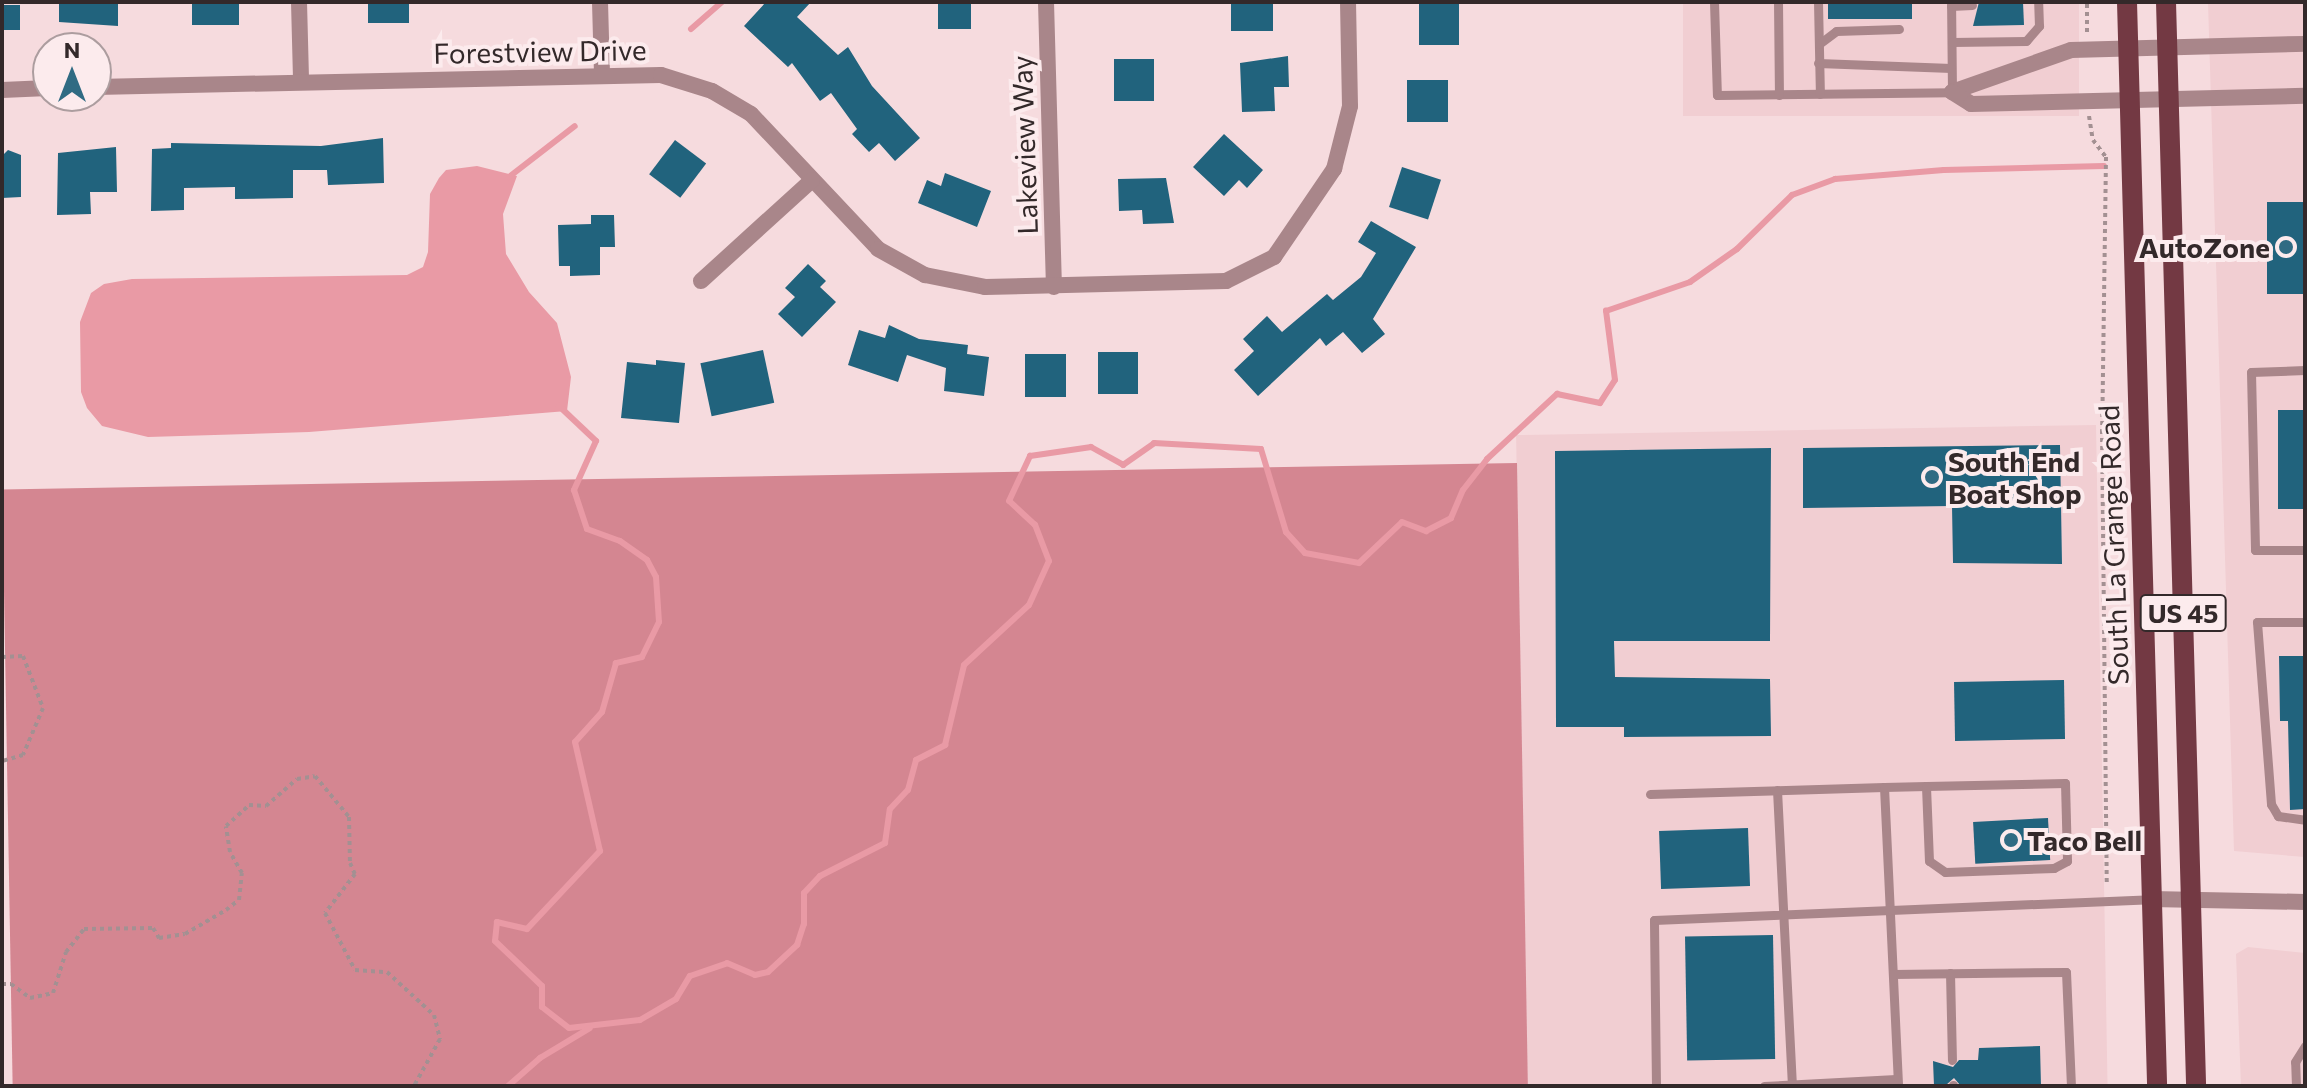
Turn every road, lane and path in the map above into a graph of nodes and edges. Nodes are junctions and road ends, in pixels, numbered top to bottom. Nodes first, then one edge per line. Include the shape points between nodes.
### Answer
1 (299, 2) edge
2 (600, 2) edge
3 (1046, 2) edge
4 (1348, 2) edge
5 (1714, 2) edge
6 (1778, 2) edge
7 (1818, 2) edge
8 (2025, 2) edge
9 (2038, 2) edge
10 (2087, 2) edge
11 (2127, 2) edge
12 (2166, 2) edge
13 (1951, 4) edge
14 (1972, 5) dead end
15 (1899, 29) dead end
16 (1952, 42) junction
17 (1819, 44) junction
18 (2305, 44) edge
19 (2167, 47) junction
20 (2129, 49) junction
21 (2087, 50) junction
22 (1818, 63) junction
23 (1951, 68) junction
24 (602, 74) junction
25 (301, 81) junction
26 (112, 87) edge
27 (32, 89) edge
28 (2, 90) edge
29 (1952, 92) junction
30 (1820, 94) junction
31 (1779, 95) junction
32 (2305, 96) edge
33 (2169, 99) junction
34 (2130, 100) junction
35 (2089, 101) junction
36 (812, 180) junction
37 (701, 281) dead end
38 (1054, 287) junction
39 (2305, 370) edge
40 (2305, 550) edge
41 (2305, 622) edge
42 (2, 657) edge
43 (2, 761) edge
44 (1926, 786) junction
45 (1884, 787) junction
46 (1777, 790) junction
47 (1650, 794) dead end
48 (2305, 820) edge
49 (2151, 899) junction
50 (2190, 899) junction
51 (2107, 900) junction
52 (2305, 902) edge
53 (1890, 911) junction
54 (1782, 915) junction
55 (1950, 973) junction
56 (1893, 974) junction
57 (2, 984) edge
58 (2305, 1046) edge
59 (1952, 1060) dead end
60 (1897, 1082) edge
61 (1792, 1085) edge
62 (414, 1086) edge
63 (1656, 1086) edge
64 (1764, 1086) edge
65 (2071, 1086) edge
66 (2157, 1086) edge
67 (2196, 1086) edge
68 (2296, 1086) edge

1 - 25 street
2 - 24 street
3 - 38 street, Lakeview Way
4 - 38 street, Forestview Drive via 1350,106 1342,146 1334,169 1274,257 1226,281
5 - 31 lane via 1717,95
6 - 31 lane
7 - 17 lane
8 - 9 lane
9 - 16 lane via 2039,26 2026,41
10 - 21 path
11 - 20 main road, South La Grange Road / US 45
12 - 19 main road, US 45
13 - 14 lane
13 - 16 lane
15 - 17 lane via 1836,31
16 - 23 lane
17 - 22 lane
18 - 19 street
19 - 20 street
19 - 33 main road, US 45
20 - 21 street
20 - 34 main road, South La Grange Road / US 45
21 - 29 street via 2042,59
22 - 23 lane
22 - 30 lane
23 - 29 lane
24 - 25 street, Forestview Drive
24 - 36 street, Forestview Drive via 661,75 712,91 751,114
25 - 26 street, Forestview Drive
27 - 28 street
29 - 30 lane
29 - 35 street via 1971,104
30 - 31 lane
32 - 33 street
33 - 34 street
33 - 50 main road, US 45
34 - 35 street
34 - 49 main road, South La Grange Road / US 45
35 - 51 path via 2093,140 2106,157 2102,430
36 - 37 street
36 - 38 street, Forestview Drive via 857,230 902,265 967,286
39 - 40 lane via 2251,372 2255,550
41 - 48 lane via 2257,622 2271,804 2278,816
42 - 43 path via 23,656 43,708 23,755
44 - 44 lane via 1929,861 1945,872 2054,868 2067,861 2065,783
44 - 45 lane
45 - 46 lane
45 - 53 lane
46 - 47 lane
46 - 54 lane
49 - 50 street
49 - 51 lane
49 - 66 main road, South La Grange Road / US 45
50 - 52 street
50 - 67 main road, US 45
51 - 53 lane
53 - 54 lane
53 - 56 lane
54 - 61 lane
54 - 63 lane via 1654,920
55 - 56 lane
55 - 59 lane
55 - 65 lane via 2066,972
56 - 60 lane
57 - 62 path via 11,984 30,998 53,993 66,952 84,929 153,928 159,938 185,934 226,910 239,900 242,873 230,852 226,826 249,805 266,806 297,779 315,776 349,817 355,874 325,913 355,970 387,972 434,1015 440,1039
58 - 68 lane via 2295,1062
60 - 61 lane
61 - 64 lane

